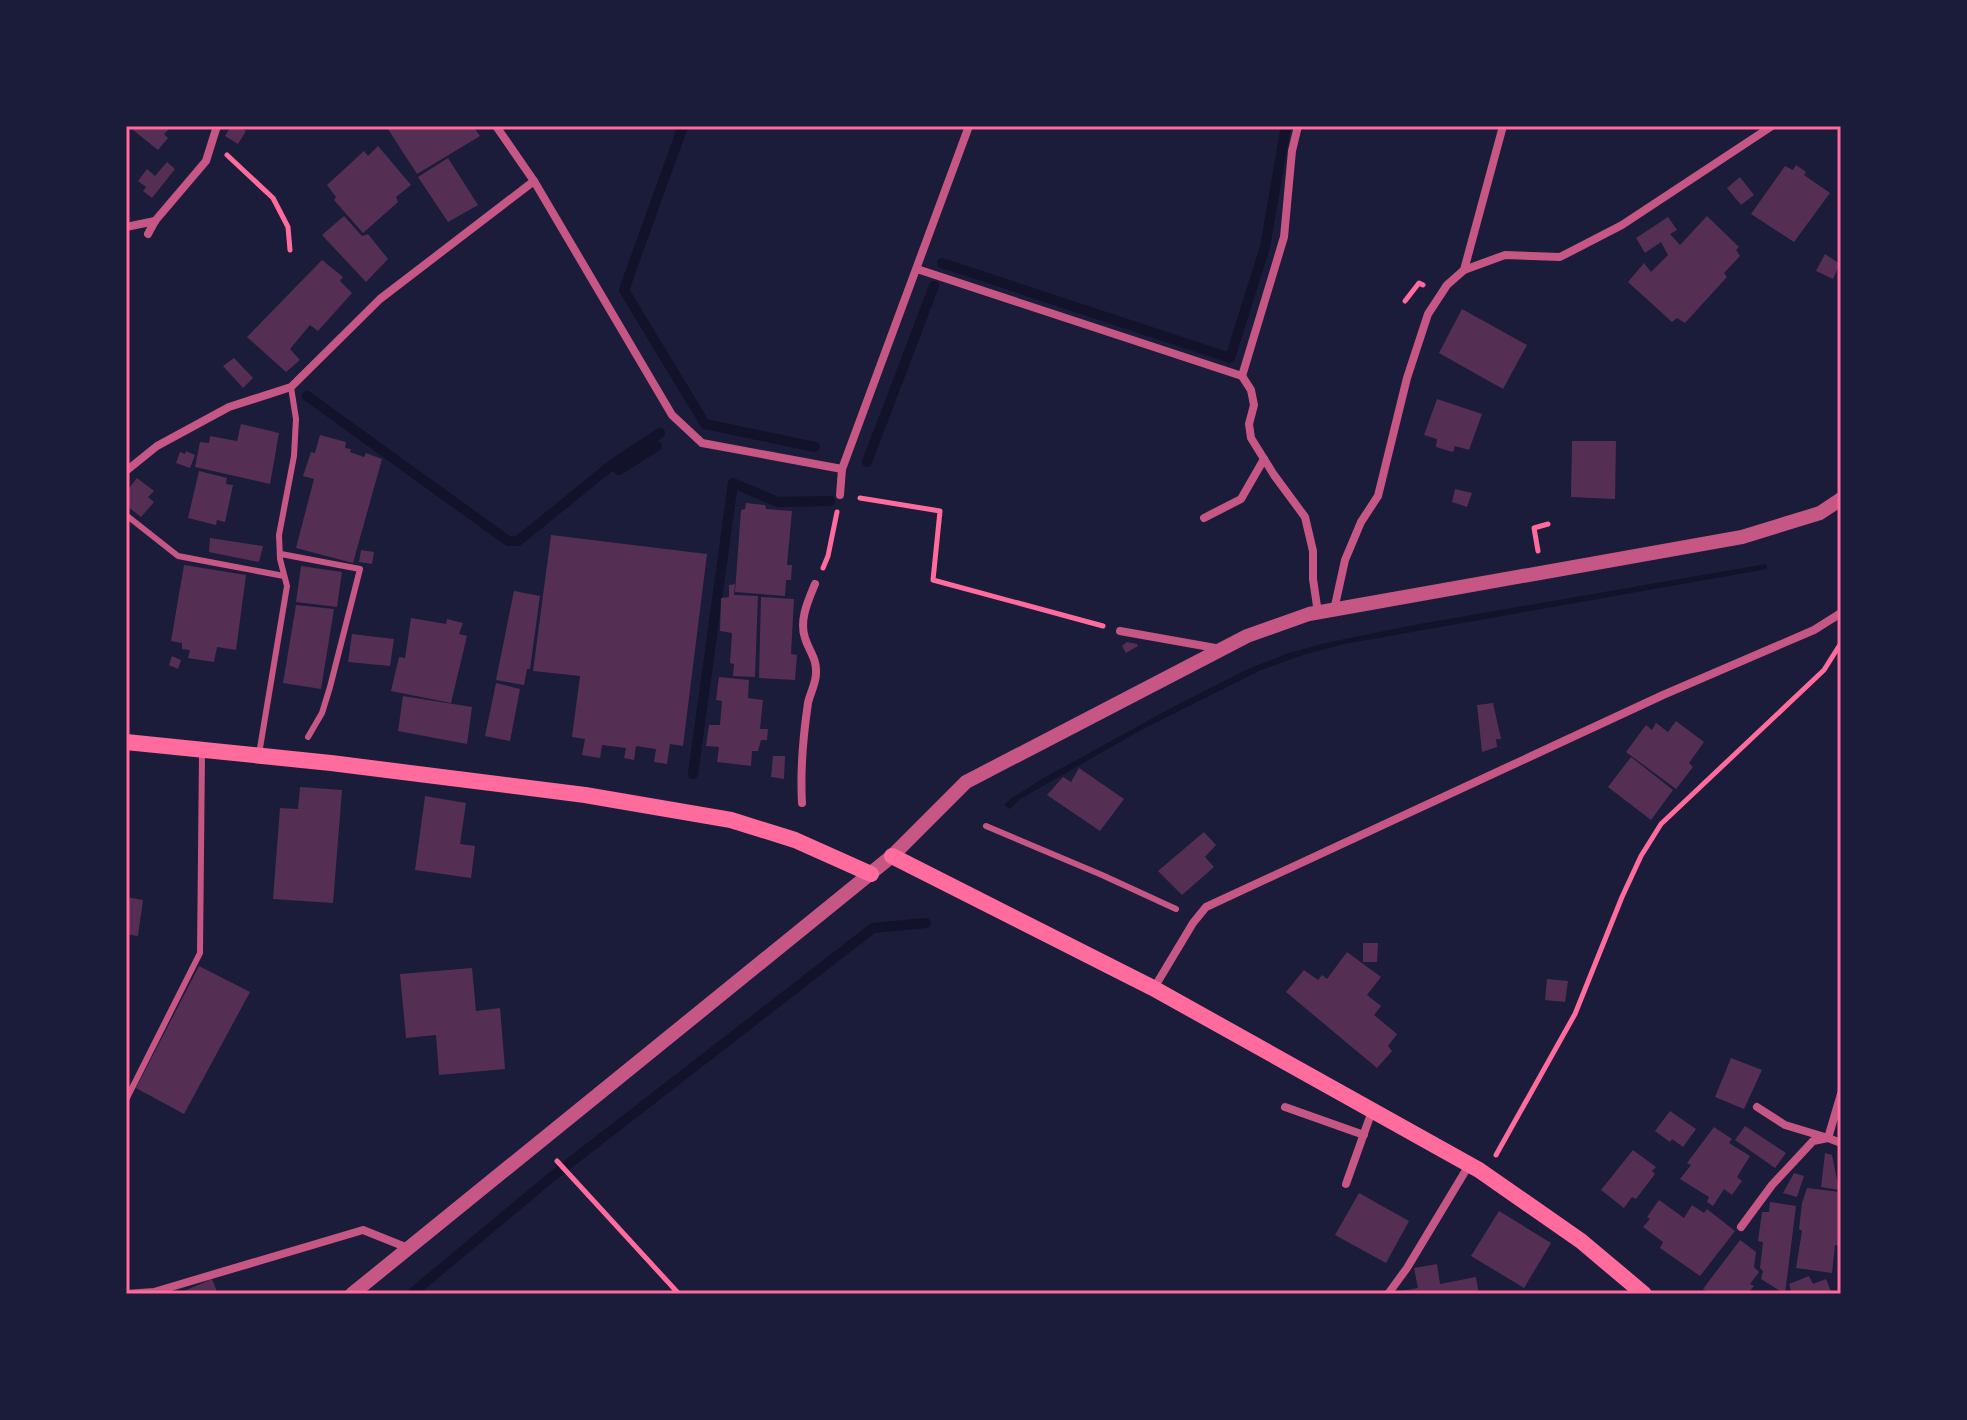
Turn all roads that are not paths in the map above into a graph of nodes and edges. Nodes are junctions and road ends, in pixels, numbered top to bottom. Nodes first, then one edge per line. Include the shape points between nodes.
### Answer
1 (217, 126) edge
2 (496, 126) edge
3 (969, 126) edge
4 (1298, 126) edge
5 (1503, 126) edge
6 (1772, 126) edge
7 (534, 181) junction
8 (155, 221) junction
9 (126, 227) edge
10 (148, 234) dead end
11 (917, 269) junction
12 (1464, 270) junction
13 (1242, 376) junction
14 (291, 387) junction
15 (1264, 459) junction
16 (842, 469) junction
17 (126, 471) edge
18 (840, 495) road end
19 (1841, 499) edge
20 (126, 515) edge
21 (1204, 518) dead end
22 (281, 554) junction
23 (284, 576) junction
24 (815, 584) road end
25 (1334, 610) junction
26 (1318, 613) junction
27 (1841, 613) edge
28 (1120, 631) road end
29 (1221, 649) junction
30 (308, 737) dead end
31 (126, 742) edge
32 (202, 749) junction
33 (259, 756) junction
34 (802, 803) dead end
35 (986, 826) dead end
36 (892, 856) junction
37 (871, 874) junction
38 (1176, 909) dead end
39 (1153, 988) junction
40 (1841, 1094) edge
41 (126, 1100) edge
42 (1285, 1107) dead end
43 (1757, 1107) dead end
44 (1372, 1111) junction
45 (1364, 1135) junction
46 (1828, 1138) junction
47 (1841, 1140) edge
48 (1469, 1165) junction
49 (1346, 1184) dead end
50 (1741, 1227) dead end
51 (409, 1248) junction
52 (126, 1294) edge
53 (352, 1294) edge
54 (1388, 1294) edge
55 (1644, 1294) edge

1 - 8 street via 206,161
2 - 7 street
3 - 11 street
4 - 13 street via 1284,237
5 - 12 street
6 - 12 street via 1622,225 1560,257 1505,255
7 - 14 street via 380,299
7 - 16 street via 672,415 702,443
8 - 9 street
8 - 10 street
11 - 13 street
11 - 16 street
12 - 25 street via 1428,314 1378,496 1345,560
13 - 15 street via 1254,405 1251,438
14 - 17 street via 229,407 157,446
14 - 22 lane via 294,456 279,535
15 - 21 street via 1241,499
15 - 26 street via 1305,517
16 - 18 street
19 - 25 street via 1820,513 1742,537
20 - 23 lane via 178,556
22 - 23 lane
22 - 30 lane via 360,569 322,713
23 - 33 lane via 287,586
24 - 34 street via 803,623 816,675 802,747
25 - 26 street
26 - 29 street
27 - 39 street via 1814,630 1206,907
28 - 29 street
29 - 36 street via 966,782
31 - 32 main road
32 - 33 main road
32 - 41 lane via 200,953
33 - 37 main road via 585,795 731,820 795,840
35 - 38 lane
36 - 37 street
36 - 39 main road
37 - 51 street
39 - 44 main road
40 - 46 street
42 - 45 street
43 - 46 street via 1785,1125
44 - 45 street
44 - 48 main road
45 - 49 street
46 - 47 street
46 - 50 street via 1813,1141
48 - 54 street
48 - 55 main road via 1581,1241
51 - 52 street via 363,1230 154,1292
51 - 53 street

